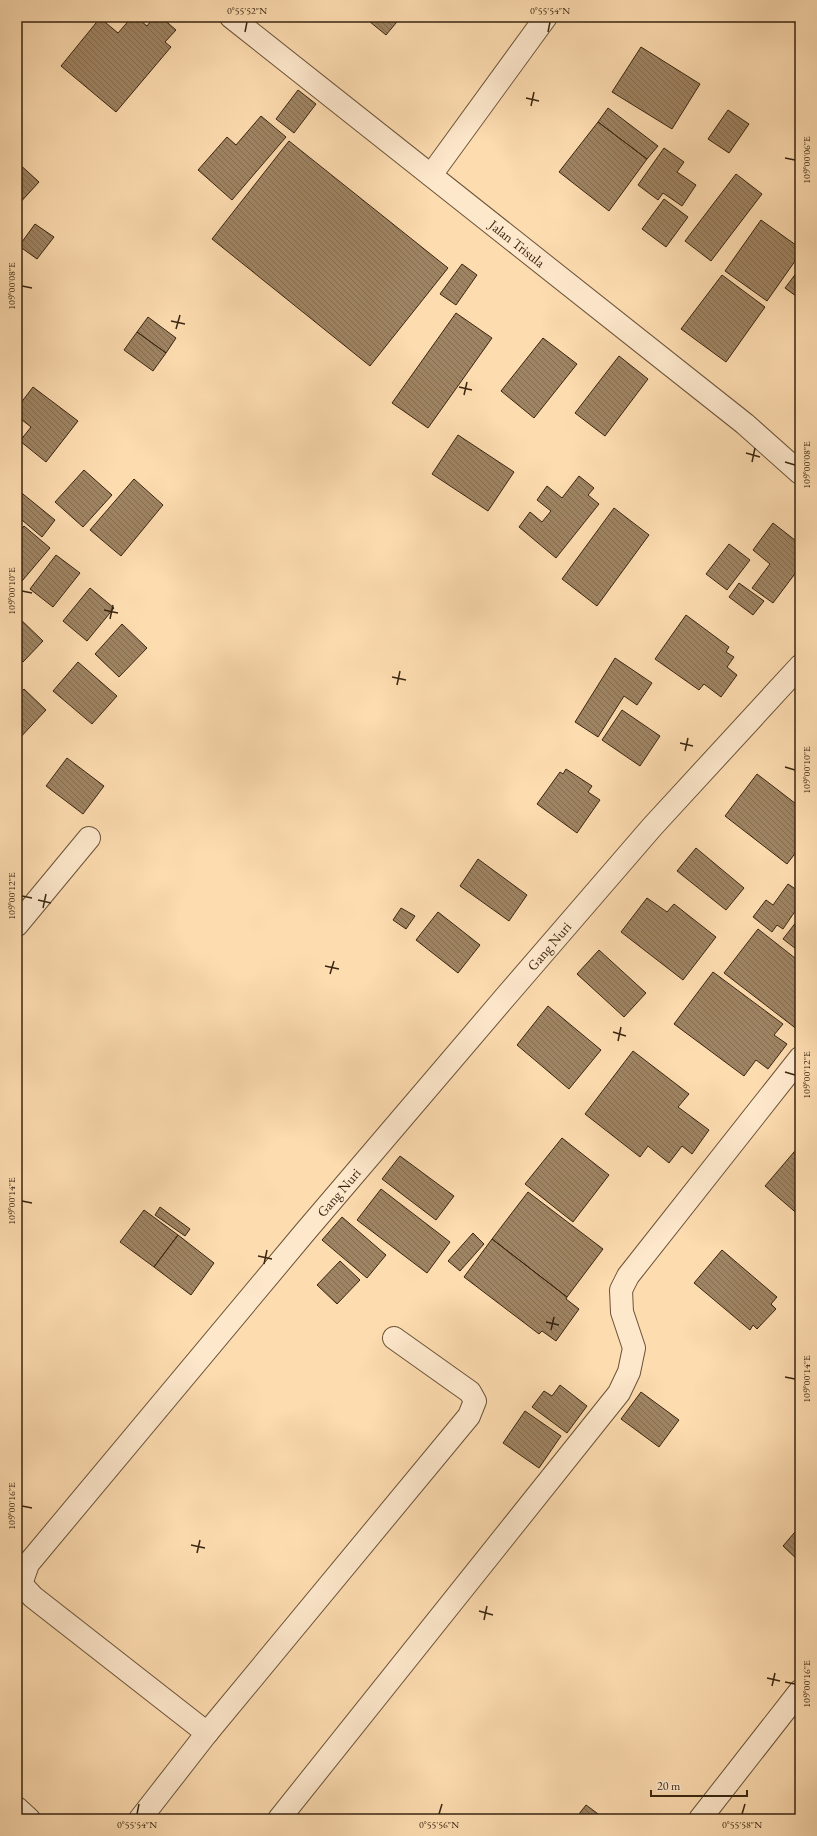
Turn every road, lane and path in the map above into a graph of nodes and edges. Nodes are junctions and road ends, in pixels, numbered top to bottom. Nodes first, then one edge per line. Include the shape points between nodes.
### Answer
1 (231, 17) edge
2 (546, 17) edge
3 (431, 175) junction
4 (800, 473) edge
5 (800, 666) edge
6 (89, 838) dead end
7 (17, 926) edge
8 (800, 1058) edge
9 (394, 1338) dead end
10 (800, 1691) edge
11 (207, 1733) junction
12 (17, 1808) edge
13 (29, 1819) edge
14 (140, 1819) edge
15 (279, 1819) edge
16 (700, 1819) edge

1 - 3 street, Jalan Trisula
2 - 3 street
3 - 4 street, Jalan Trisula via 745,424
5 - 11 street, Gang Nuri via 647,833 305,1232 28,1564 21,1584 33,1597
6 - 7 street
8 - 15 street via 628,1276 622,1290 622,1312 634,1348 619,1393
9 - 11 street via 470,1392 475,1401 469,1416
10 - 16 street
11 - 14 street
12 - 13 street

